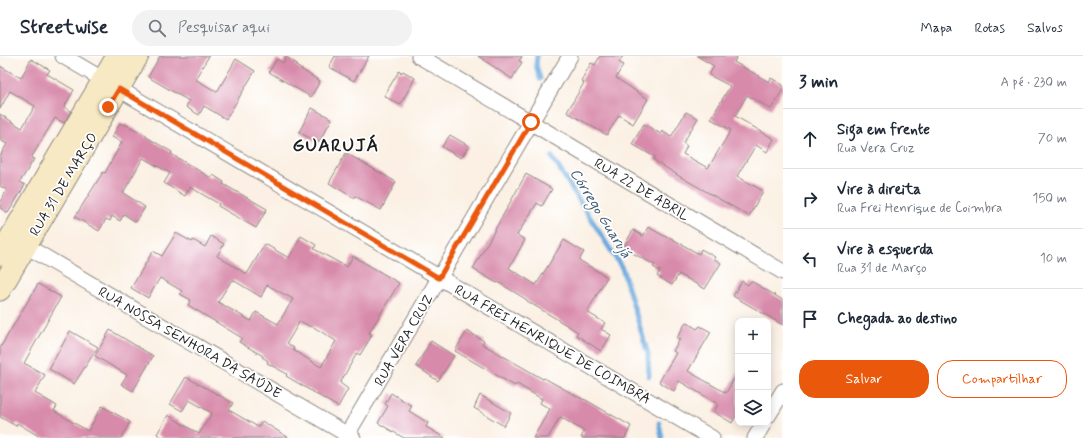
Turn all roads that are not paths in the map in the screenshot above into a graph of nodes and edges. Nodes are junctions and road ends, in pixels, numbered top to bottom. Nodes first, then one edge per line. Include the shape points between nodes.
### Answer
1 (63, 56) edge
2 (117, 56) edge
3 (138, 56) edge
4 (419, 56) edge
5 (570, 56) edge
6 (111, 84) junction
7 (531, 122) junction
8 (12, 237) edge
9 (0, 255) edge
10 (783, 272) edge
11 (439, 278) junction
12 (0, 290) edge
13 (783, 391) edge
14 (771, 411) edge
15 (762, 426) edge
16 (348, 437) edge
17 (712, 438) edge
18 (755, 438) edge

1 - 6 street, RUA FREI HENRIQUE DE COIMBRA
2 - 6 main road, RUA 31 DE MARÇO
3 - 6 main road, RUA 31 DE MARÇO
4 - 7 street, RUA 22 DE ABRIL
5 - 7 street, RUA VERA CRUZ
6 - 8 main road, RUA 31 DE MARÇO
6 - 11 street, RUA FREI HENRIQUE DE COIMBRA
7 - 10 street, RUA 22 DE ABRIL
7 - 11 street, RUA VERA CRUZ
8 - 9 main road, RUA 31 DE MARÇO
8 - 12 main road, RUA 31 DE MARÇO
8 - 16 street, RUA NOSSA SENHORA DA SAÚDE
11 - 16 street, RUA VERA CRUZ
11 - 17 street, RUA FREI HENRIQUE DE COIMBRA
13 - 14 street
15 - 18 street

